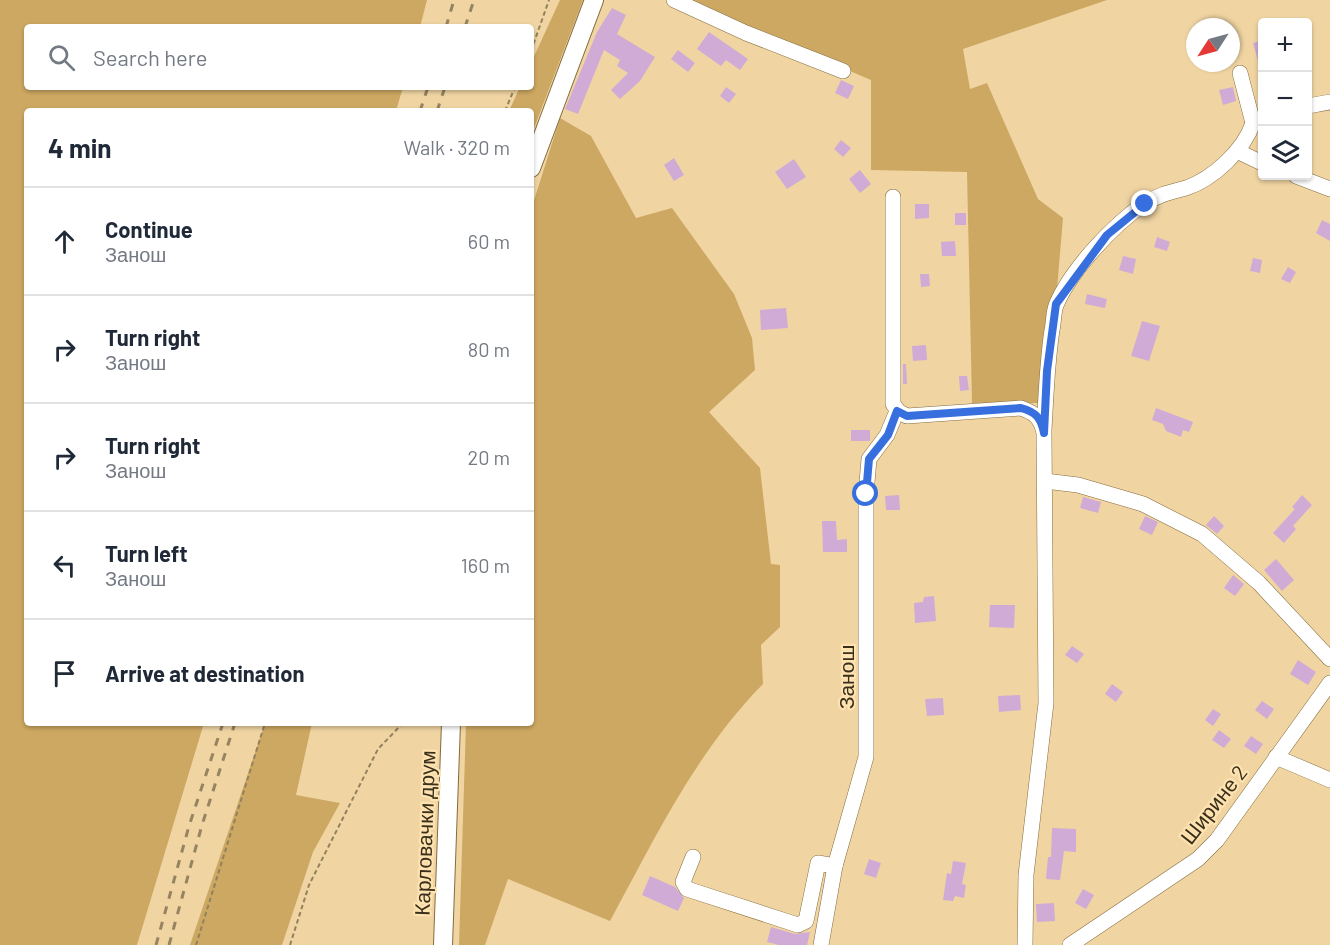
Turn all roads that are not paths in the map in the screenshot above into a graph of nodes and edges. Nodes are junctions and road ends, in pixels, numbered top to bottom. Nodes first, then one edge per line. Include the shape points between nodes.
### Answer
1 (594, 0) edge
2 (674, 0) edge
3 (843, 71) dead end
4 (1240, 72) dead end
5 (1330, 102) edge
6 (1312, 105) edge
7 (1258, 121) edge
8 (1237, 151) junction
9 (534, 160) edge
10 (1258, 161) edge
11 (1306, 180) edge
12 (1330, 189) edge
13 (893, 197) dead end
14 (897, 411) junction
15 (1044, 433) junction
16 (1045, 481) junction
17 (1330, 659) edge
18 (1330, 683) edge
19 (451, 726) edge
20 (1276, 757) junction
21 (1330, 780) edge
22 (693, 857) dead end
23 (835, 866) junction
24 (443, 945) edge
25 (821, 945) edge
26 (1025, 945) edge
27 (1070, 945) edge

1 - 9 main road
2 - 3 street
4 - 7 street
5 - 6 street
7 - 8 street
8 - 10 street
8 - 15 street via 1206,177 1169,191 1126,218 1107,235 1069,284 1055,311
11 - 12 street
13 - 14 street via 892,397
14 - 15 street via 907,416 1021,408 1037,416
14 - 23 street, Занош via 888,435 869,459 866,757
15 - 16 street
16 - 17 street via 1078,485 1143,504 1202,534 1259,583
16 - 26 street via 1046,703 1026,875
18 - 20 street
19 - 24 main road, Карловачки друм
20 - 21 street, Ширине 2
20 - 27 street, Ширине 2 via 1217,840 1198,859
22 - 23 street via 683,882 687,890 798,925 806,921 818,863
23 - 25 street, Занош

